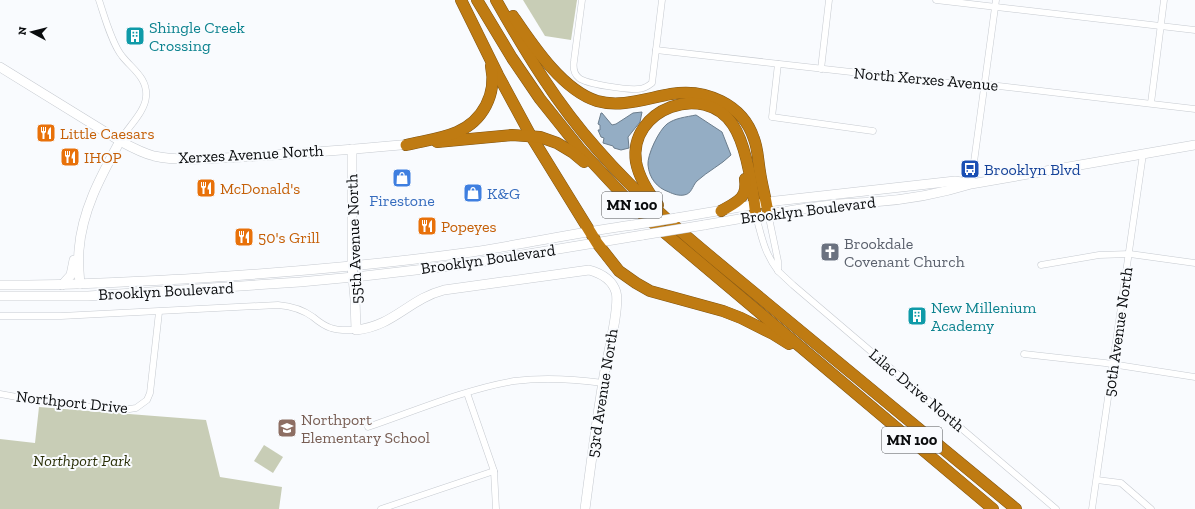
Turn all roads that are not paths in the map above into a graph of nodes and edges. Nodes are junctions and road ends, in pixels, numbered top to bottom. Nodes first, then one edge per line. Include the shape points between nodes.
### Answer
1 (99, 0) edge
2 (461, 0) edge
3 (477, 0) edge
4 (496, 0) edge
5 (502, 0) edge
6 (582, 0) edge
7 (662, 0) edge
8 (829, 0) edge
9 (936, 0) edge
10 (1164, 0) edge
11 (996, 3) edge
12 (1161, 26) junction
13 (1195, 30) edge
14 (656, 50) junction
15 (488, 56) junction
16 (778, 64) junction
17 (0, 67) edge
18 (821, 69) junction
19 (985, 87) junction
20 (1151, 103) junction
21 (1195, 109) edge
22 (873, 131) dead end
23 (738, 135) junction
24 (531, 136) junction
25 (120, 141) junction
26 (438, 142) joint
27 (406, 145) junction
28 (1195, 145) edge
29 (352, 149) junction
30 (1143, 154) junction
31 (972, 184) junction
32 (634, 207) junction
33 (767, 208) junction
34 (755, 210) junction
35 (721, 211) junction
36 (590, 231) junction
37 (693, 241) junction
38 (597, 243) junction
39 (78, 252) junction
40 (1130, 254) junction
41 (1195, 263) edge
42 (1041, 265) dead end
43 (352, 266) junction
44 (778, 271) junction
45 (353, 277) junction
46 (80, 284) junction
47 (0, 285) edge
48 (62, 285) junction
49 (0, 296) edge
50 (42, 296) junction
51 (159, 312) junction
52 (0, 316) edge
53 (356, 330) junction
54 (1024, 354) dead end
55 (1114, 365) junction
56 (830, 372) junction
57 (1195, 377) edge
58 (603, 383) junction
59 (467, 393) junction
60 (0, 394) edge
61 (368, 427) dead end
62 (494, 471) junction
63 (1097, 480) junction
64 (402, 502) junction
65 (381, 509) edge
66 (404, 509) edge
67 (496, 509) edge
68 (585, 509) edge
69 (993, 509) edge
70 (1016, 509) edge
71 (1056, 509) edge
72 (1092, 509) edge
73 (1151, 509) edge

1 - 25 street via 119,52 145,84 146,97 142,107
2 - 15 highway
3 - 32 highway, MN 100 via 540,99 580,149
4 - 37 highway, MN 100 via 552,92 596,148 639,194
5 - 33 highway via 546,61 571,86 590,98 619,103 691,92 712,97 729,106 740,115 754,138
6 - 14 street via 574,61 574,70 578,78 590,84 646,88 652,83
7 - 14 street
8 - 18 street
9 - 11 street
10 - 12 street
11 - 12 street
11 - 19 street
12 - 13 street
12 - 20 street
14 - 16 street, North Xerxes Avenue
15 - 24 highway
15 - 27 highway via 492,73 491,93 486,106 476,119 456,132
16 - 18 street, North Xerxes Avenue
16 - 22 street via 772,117
17 - 25 main road, Xerxes Avenue North
18 - 19 street, North Xerxes Avenue
19 - 20 street, North Xerxes Avenue via 990,84
19 - 31 street
20 - 21 street, North Xerxes Avenue
23 - 34 highway via 746,159
23 - 35 highway via 746,191 738,200
23 - 37 highway via 730,120 719,111 709,106 687,103 657,113 640,135 636,162 644,184 659,206
24 - 26 highway via 512,135
24 - 32 highway via 548,139 572,152
24 - 36 highway
25 - 29 main road, Xerxes Avenue North via 153,156 181,160
25 - 39 main road via 88,205
26 - 27 main road, Xerxes Avenue North
27 - 29 main road, Xerxes Avenue North
28 - 30 main road, Brooklyn Boulevard
29 - 43 main road, 55th Avenue North
30 - 31 main road, Brooklyn Boulevard
30 - 40 street, 50th Avenue North
31 - 33 main road, Brooklyn Boulevard via 873,202
32 - 56 highway, MN 100
33 - 34 main road, Brooklyn Boulevard
33 - 44 street
34 - 35 main road, Brooklyn Boulevard
34 - 38 main road, Brooklyn Boulevard, bridge via 704,225
34 - 44 street, Lilac Drive North via 762,243
35 - 36 main road, Brooklyn Boulevard, bridge
36 - 38 highway
36 - 43 main road, Brooklyn Boulevard via 474,252
37 - 70 highway, MN 100
38 - 45 main road, Brooklyn Boulevard via 468,264
38 - 56 highway via 619,271 643,288 741,318 779,337
39 - 46 main road
39 - 48 main road via 71,275
40 - 41 street
40 - 42 street via 1099,255
40 - 55 street, 50th Avenue North
43 - 45 main road, 55th Avenue North
43 - 46 main road, Brooklyn Boulevard
44 - 71 street, Lilac Drive North
45 - 50 main road, Brooklyn Boulevard via 190,290
45 - 53 main road, 55th Avenue North
46 - 48 main road, Brooklyn Boulevard
46 - 50 main road via 73,291
47 - 48 main road, Brooklyn Boulevard
49 - 50 main road, Brooklyn Boulevard
51 - 52 street
51 - 53 street via 278,304 296,308 331,328
51 - 60 street, Northport Drive via 150,393 147,400 136,408 123,410 44,402
53 - 58 main road, 53rd Avenue North via 383,323 434,292 589,270 608,279 616,292
54 - 55 street
55 - 57 street
55 - 63 street, 50th Avenue North
56 - 69 highway, MN 100
58 - 59 street via 540,379 515,381
58 - 68 main road, 53rd Avenue North
59 - 61 street
59 - 62 street
62 - 64 street
62 - 67 street
63 - 72 street, 50th Avenue North
63 - 73 street via 1121,483
64 - 65 street
64 - 66 street

